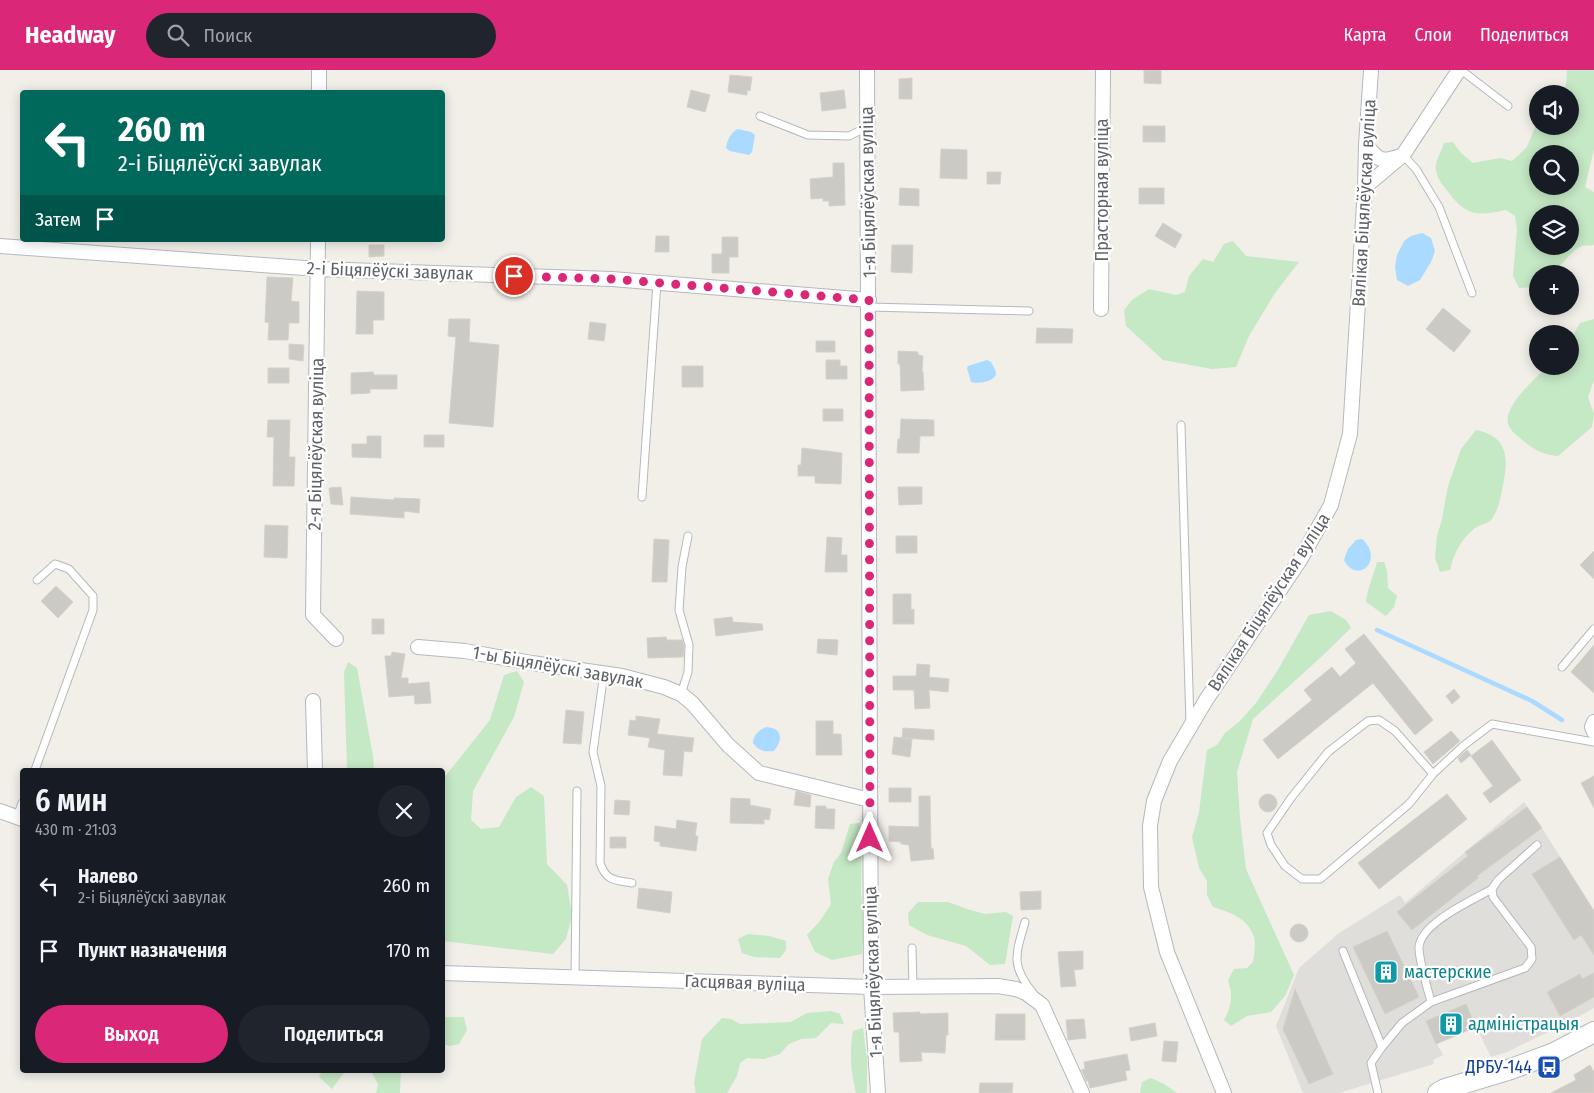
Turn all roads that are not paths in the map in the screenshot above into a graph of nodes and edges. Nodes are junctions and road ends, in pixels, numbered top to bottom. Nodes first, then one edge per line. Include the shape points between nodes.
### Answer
1 (319, 70) edge
2 (867, 70) edge
3 (1103, 70) edge
4 (1371, 70) edge
5 (1460, 70) edge
6 (319, 90) edge
7 (1508, 106) dead end
8 (760, 116) dead end
9 (867, 127) junction
10 (1366, 145) junction
11 (1403, 155) junction
12 (1365, 187) junction
13 (318, 242) edge
14 (0, 246) edge
15 (318, 269) junction
16 (657, 283) junction
17 (1472, 293) dead end
18 (869, 303) junction
19 (1102, 309) dead end
20 (1029, 311) dead end
21 (1181, 425) dead end
22 (642, 498) dead end
23 (688, 536) dead end
24 (36, 580) dead end
25 (1594, 629) edge
26 (336, 639) dead end
27 (418, 647) dead end
28 (1562, 668) dead end
29 (604, 673) junction
30 (680, 694) junction
31 (313, 701) dead end
32 (1594, 722) edge
33 (1190, 726) junction
34 (1594, 732) edge
35 (1594, 742) edge
36 (35, 768) edge
37 (315, 768) edge
38 (1433, 774) junction
39 (577, 791) dead end
40 (870, 800) junction
41 (0, 811) edge
42 (20, 818) edge
43 (1537, 845) dead end
44 (632, 883) dead end
45 (1492, 889) junction
46 (1026, 922) dead end
47 (912, 948) dead end
48 (1343, 951) dead end
49 (445, 973) edge
50 (575, 978) junction
51 (871, 987) junction
52 (913, 987) junction
53 (1431, 1002) junction
54 (1042, 1005) junction
55 (1594, 1032) edge
56 (1382, 1047) junction
57 (1221, 1089) edge
58 (878, 1093) edge
59 (1082, 1093) edge
60 (1378, 1093) edge
61 (1438, 1093) edge

1 - 6 street
2 - 9 street, 1-я Біцялёўская вуліца
3 - 19 street, Прасторная вуліца
4 - 10 street, Вялікая Біцялёўская вуліца
5 - 7 lane
5 - 11 street
8 - 9 lane via 808,135 849,136
9 - 18 street, 1-я Біцялёўская вуліца
10 - 11 street via 1378,159 1388,161
10 - 12 street, Вялікая Біцялёўская вуліца
11 - 12 street
11 - 17 lane via 1416,169 1439,207
12 - 33 street, Вялікая Біцялёўская вуліца via 1350,434 1331,505 1300,560
13 - 15 street, 2-я Біцялёўская вуліца
14 - 15 street, 2-і Біцялёўскі завулак
15 - 16 street, 2-і Біцялёўскі завулак
15 - 26 street, 2-я Біцялёўская вуліца via 313,615
16 - 18 street, 2-і Біцялёўскі завулак
16 - 22 lane
18 - 20 lane
18 - 40 street, 1-я Біцялёўская вуліца
21 - 33 lane
23 - 30 lane via 679,610 689,645 688,672
24 - 36 lane via 55,564 68,569 93,596 93,610
25 - 28 lane
27 - 29 street, 1-ы Біцялёўскі завулак via 465,651
29 - 30 street, 1-ы Біцялёўскі завулак via 647,682
29 - 44 lane via 593,752 601,786 600,863 603,873 609,878
30 - 40 street, 1-ы Біцялёўскі завулак via 692,702 728,745 759,774
31 - 37 street
32 - 34 street
33 - 57 street, Вялікая Біцялёўская вуліца via 1170,761 1154,801 1150,826 1151,887 1167,952
35 - 38 lane via 1492,724
38 - 38 lane via 1409,804 1320,879 1302,879 1284,866 1271,845 1267,833 1291,798 1328,752 1368,721 1379,720 1395,731
39 - 50 lane
40 - 51 street, 1-я Біцялёўская вуліца
41 - 42 street
43 - 45 lane
45 - 53 lane via 1437,921 1424,934 1419,947
45 - 53 lane via 1493,898 1531,947 1532,959 1525,968
46 - 54 lane via 1016,960 1022,979
47 - 52 lane
48 - 56 lane
49 - 50 street, Гасцявая вуліца
50 - 51 street, Гасцявая вуліца
51 - 52 street, Гасцявая вуліца
51 - 58 street, 1-я Біцялёўская вуліца
52 - 54 street, Гасцявая вуліца via 998,986 1026,993
53 - 56 lane via 1402,1023
54 - 59 street
55 - 61 main road via 1554,1053
56 - 60 lane via 1371,1063

